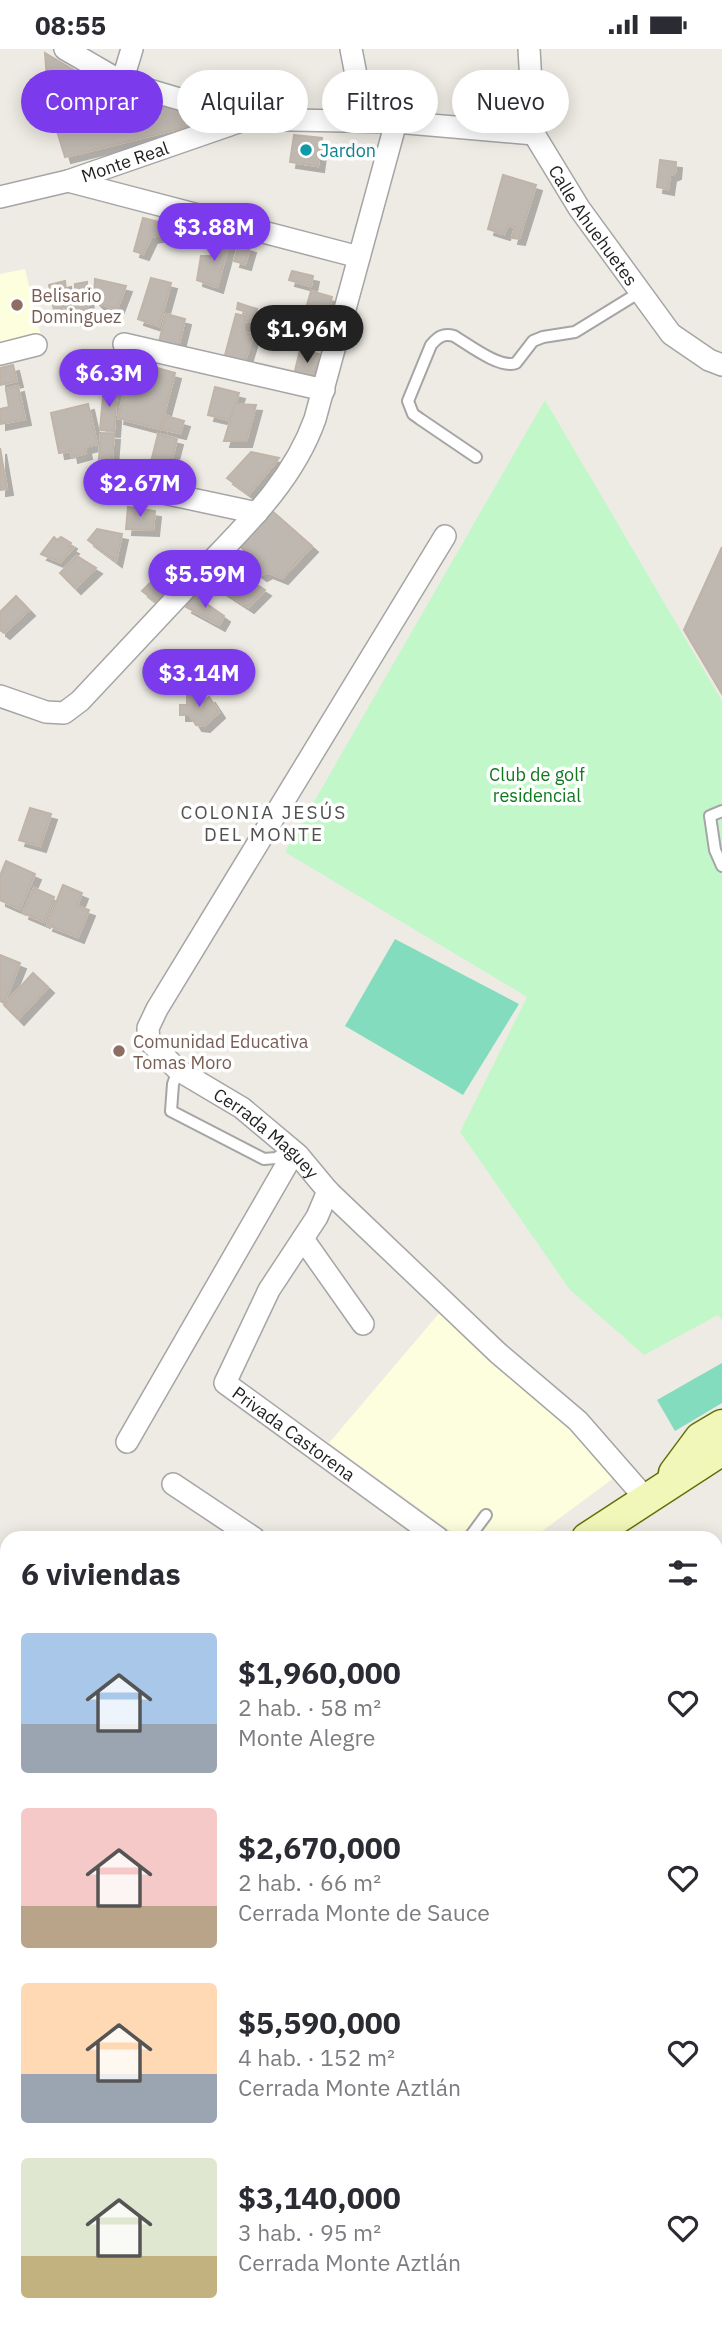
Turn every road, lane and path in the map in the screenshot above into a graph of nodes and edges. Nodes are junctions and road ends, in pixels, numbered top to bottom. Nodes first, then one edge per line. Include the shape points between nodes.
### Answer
1 (65, 49) edge
2 (132, 49) edge
3 (351, 49) edge
4 (529, 49) edge
5 (101, 70) edge
6 (126, 70) edge
7 (355, 70) edge
8 (438, 126) edge
9 (207, 133) edge
10 (393, 133) edge
11 (534, 134) junction
12 (68, 181) junction
13 (0, 197) edge
14 (359, 257) junction
15 (640, 292) junction
16 (124, 344) dead end
17 (36, 345) dead end
18 (0, 354) edge
19 (722, 365) edge
20 (324, 390) junction
21 (477, 457) dead end
22 (99, 479) dead end
23 (257, 513) junction
24 (445, 536) dead end
25 (0, 696) edge
26 (722, 811) edge
27 (718, 851) edge
28 (722, 866) edge
29 (178, 1070) junction
30 (291, 1151) junction
31 (328, 1191) junction
32 (303, 1239) junction
33 (363, 1324) dead end
34 (127, 1442) dead end
35 (721, 1450) edge
36 (173, 1484) dead end
37 (653, 1496) junction
38 (486, 1515) dead end
39 (244, 1531) edge
40 (428, 1531) edge
41 (474, 1531) edge
42 (598, 1531) edge

1 - 5 street
2 - 6 street
3 - 7 street
4 - 11 street, Calle Ahuehuetes
8 - 11 street
9 - 12 street, Monte Real
10 - 14 street
11 - 15 street, Calle Ahuehuetes via 579,208
12 - 13 street, Monte Real
12 - 14 street
14 - 20 street
15 - 19 street, Calle Ahuehuetes via 671,334
15 - 21 lane via 575,332 533,341 512,365 503,365 454,336 436,338 408,401 413,414
16 - 20 street
17 - 18 street
20 - 23 street via 302,451
22 - 23 street
23 - 25 street via 64,713 46,712
24 - 29 street, Cerrada Maguey via 157,1009 148,1028 149,1041
26 - 27 lane via 710,816
27 - 28 lane
29 - 30 street, Cerrada Maguey via 242,1108
29 - 30 lane via 171,1111 264,1159
30 - 31 street, Cerrada Maguey
30 - 34 street
31 - 32 street, Privada Castorena
31 - 37 street, Cerrada Maguey
32 - 33 street
32 - 40 street, Privada Castorena via 269,1290 225,1383
35 - 37 main road
36 - 39 street
37 - 42 main road
38 - 41 lane

